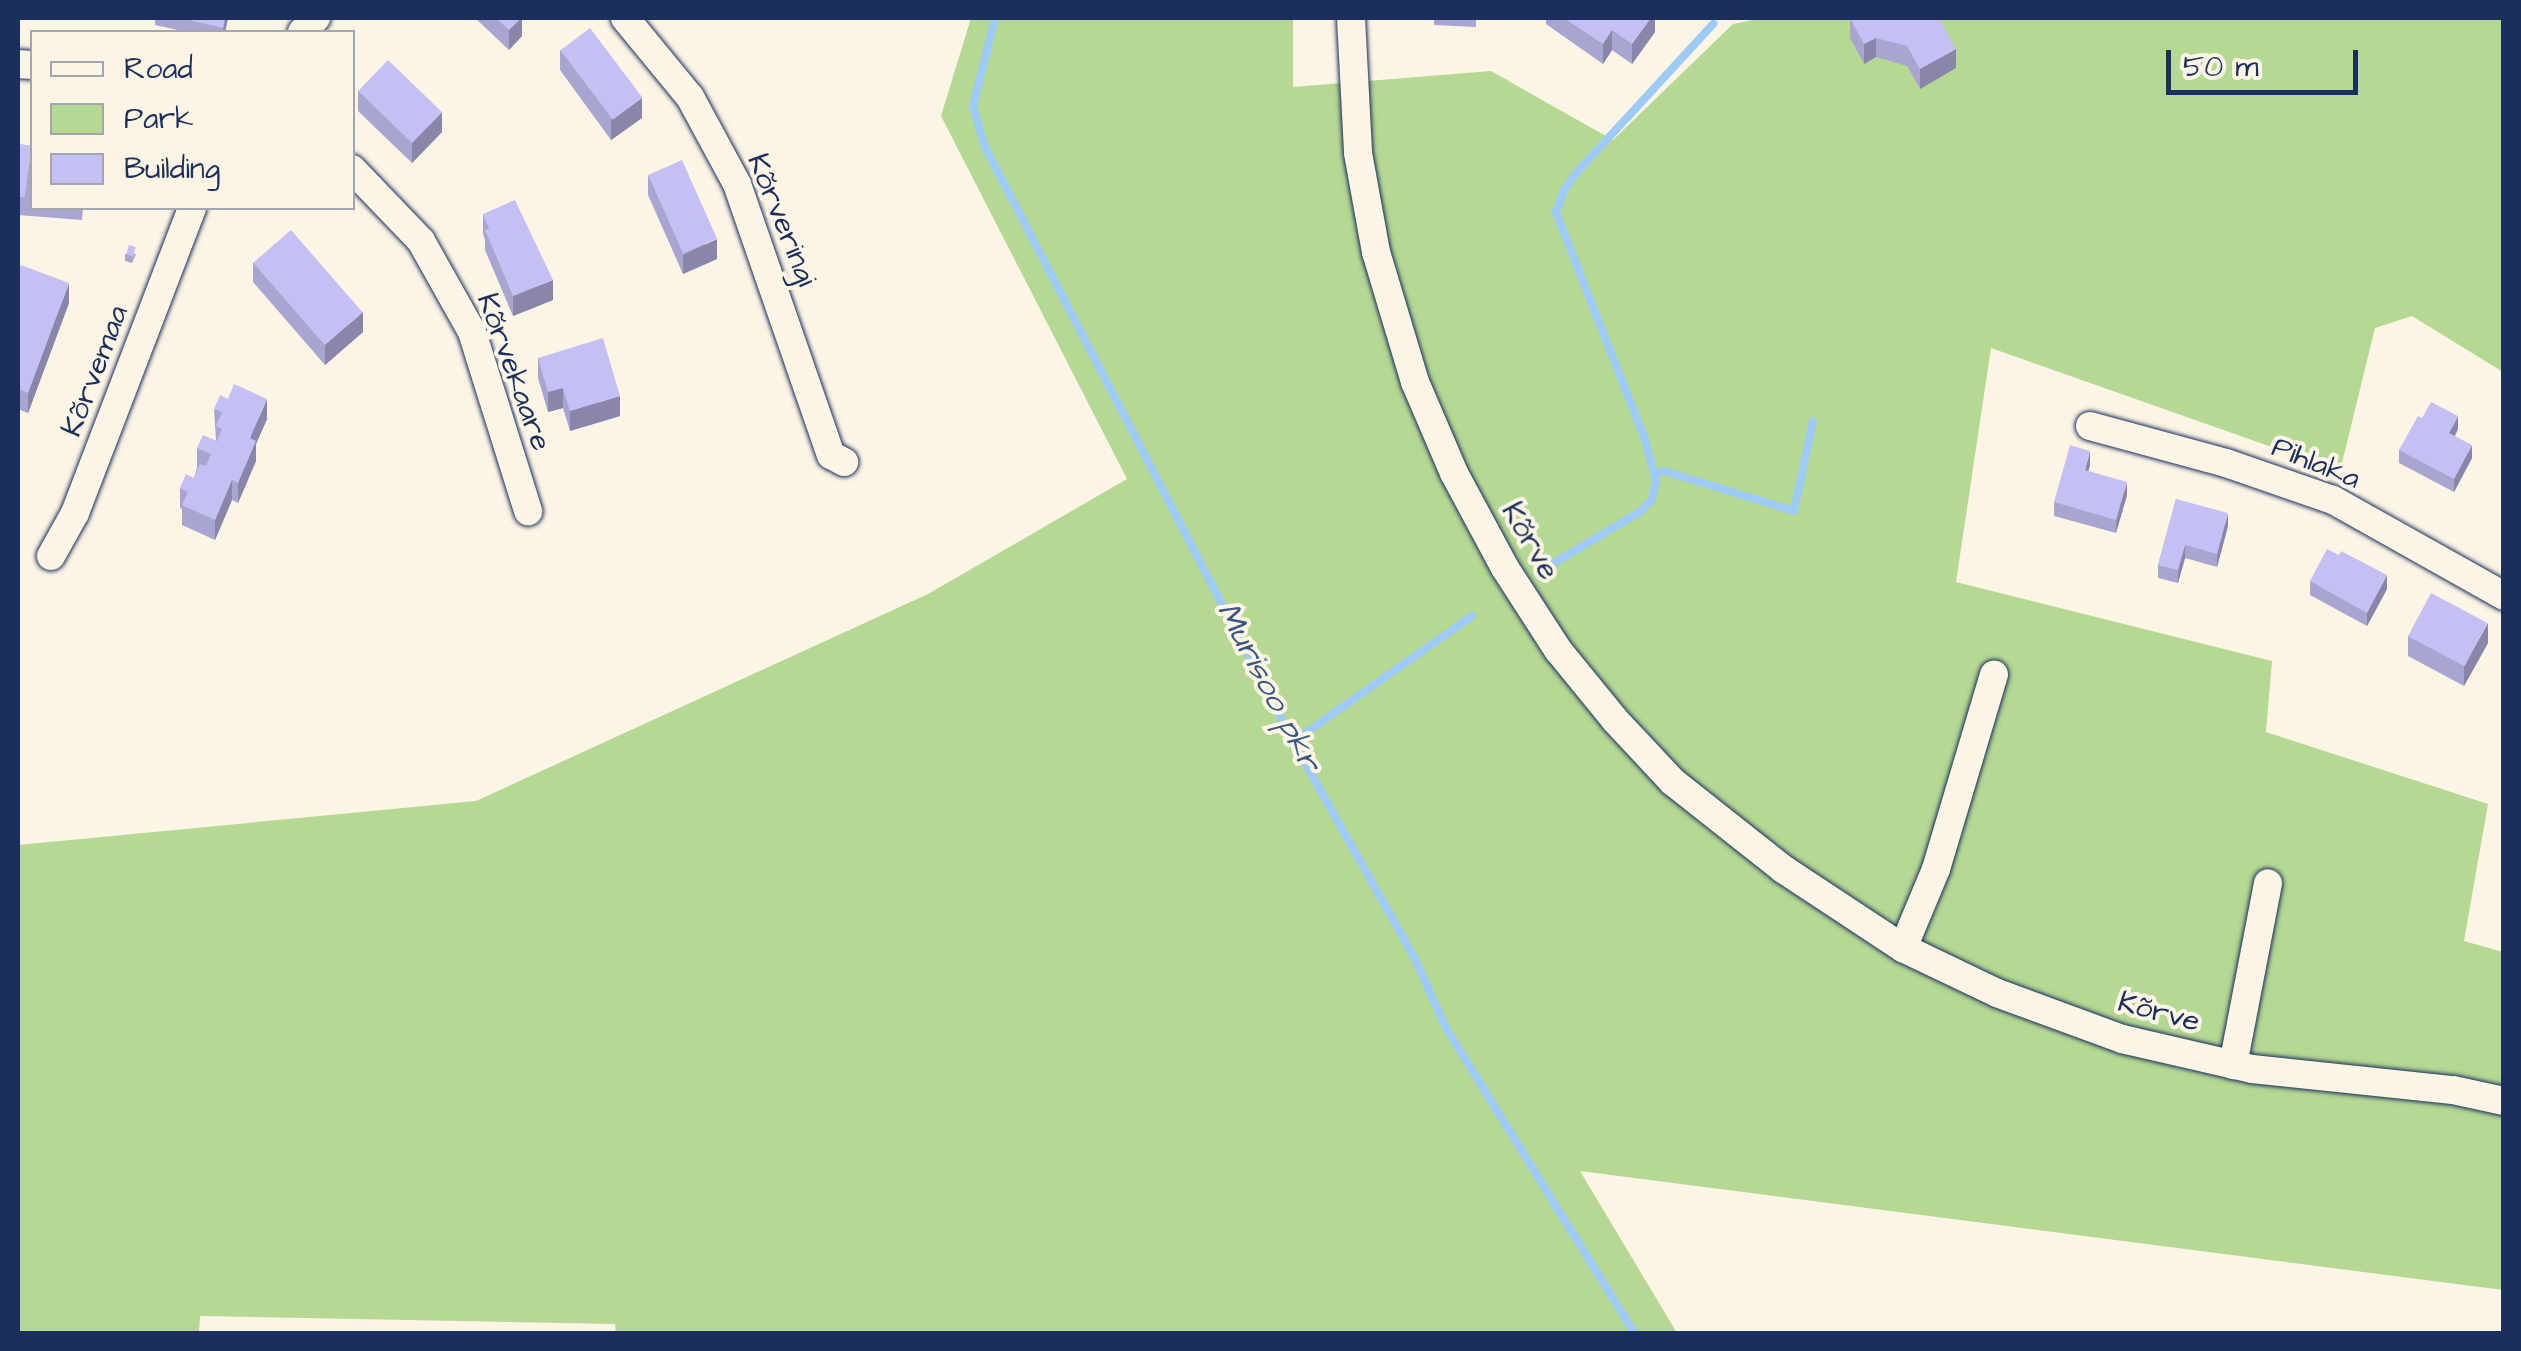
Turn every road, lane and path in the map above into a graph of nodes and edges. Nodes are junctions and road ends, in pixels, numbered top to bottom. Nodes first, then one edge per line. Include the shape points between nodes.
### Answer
1 (625, 18) edge
2 (1351, 18) edge
3 (355, 172) edge
4 (191, 210) edge
5 (2090, 426) dead end
6 (844, 462) dead end
7 (528, 511) dead end
8 (51, 556) dead end
9 (2504, 596) edge
10 (1994, 674) dead end
11 (2268, 883) dead end
12 (1904, 948) junction
13 (2233, 1065) junction
14 (2504, 1102) edge

1 - 6 street, Kõrveringi via 690,96 737,184 831,455
2 - 12 street, Kõrve via 1358,153 1376,252 1416,382 1504,568 1558,650 1674,782 1784,869
3 - 7 street, Kõrvekaare via 421,242 472,332
4 - 8 street, Kõrvemaa via 75,513
5 - 9 street, Pihlaka via 2332,500
10 - 12 street via 1936,869
11 - 13 street, Kõrve
12 - 13 street, Kõrve via 1996,993 2122,1038
13 - 14 street, Kõrve

